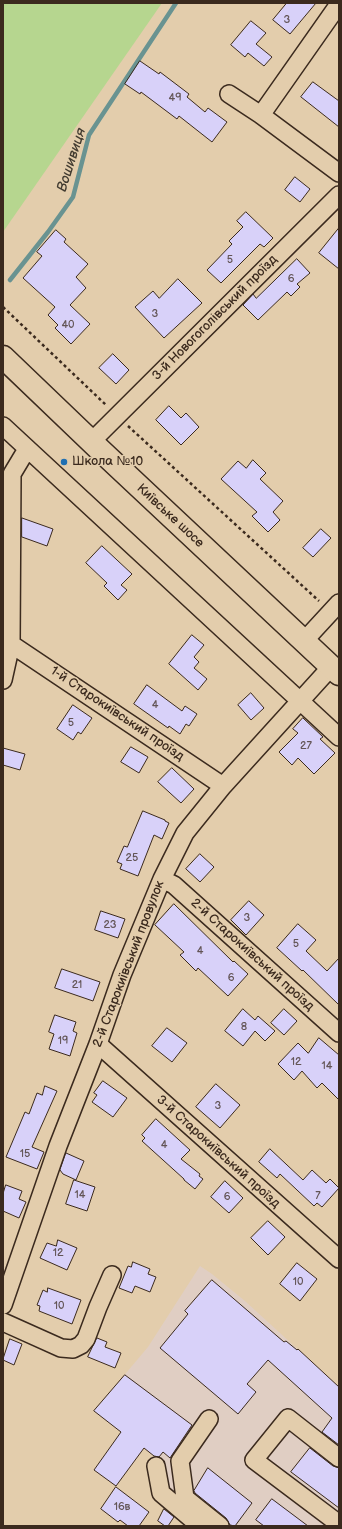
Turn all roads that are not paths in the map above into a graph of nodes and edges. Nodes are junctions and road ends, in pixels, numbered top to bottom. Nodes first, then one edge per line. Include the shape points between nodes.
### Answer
1 (339, 4) edge
2 (229, 94) dead end
3 (261, 115) junction
4 (339, 173) edge
5 (339, 195) edge
6 (3, 357) edge
7 (3, 426) edge
8 (91, 442) junction
9 (27, 449) junction
10 (335, 607) edge
11 (304, 641) junction
12 (11, 644) junction
13 (335, 670) edge
14 (3, 680) edge
15 (300, 701) junction
16 (339, 737) edge
17 (223, 786) junction
18 (162, 879) junction
19 (339, 1033) edge
20 (98, 1044) junction
21 (339, 1259) edge
22 (112, 1274) dead end
23 (3, 1305) edge
24 (3, 1322) edge
25 (209, 1419) dead end
26 (339, 1458) edge
27 (156, 1466) dead end
28 (339, 1524) edge
29 (200, 1526) edge
30 (220, 1526) edge

1 - 3 street
2 - 3 street
3 - 4 street
5 - 8 street, 3-й Новогоголівський проїзд
6 - 8 main road, Київське шосе
7 - 9 street
8 - 11 main road, Київське шосе
9 - 12 street via 12,474
9 - 15 street
10 - 11 street
11 - 13 main road, Київське шосе
12 - 14 street
12 - 17 street, 1-й Старокиївський проїзд
13 - 15 street, 2-й Старокиївський провулок
15 - 16 street
15 - 17 street, 2-й Старокиївський провулок
17 - 18 street, 2-й Старокиївський провулок via 185,833
18 - 19 street, 2-й Старокиївський проїзд via 174,885
18 - 20 street, 2-й Старокиївський провулок via 122,975
20 - 21 street, 3-й Старокиївський проїзд
20 - 23 street, 2-й Старокиївський провулок via 58,1146
22 - 24 street via 86,1339 73,1349 61,1348
25 - 30 street via 180,1461 185,1498
26 - 28 street via 288,1418 254,1460
27 - 29 street via 161,1493

